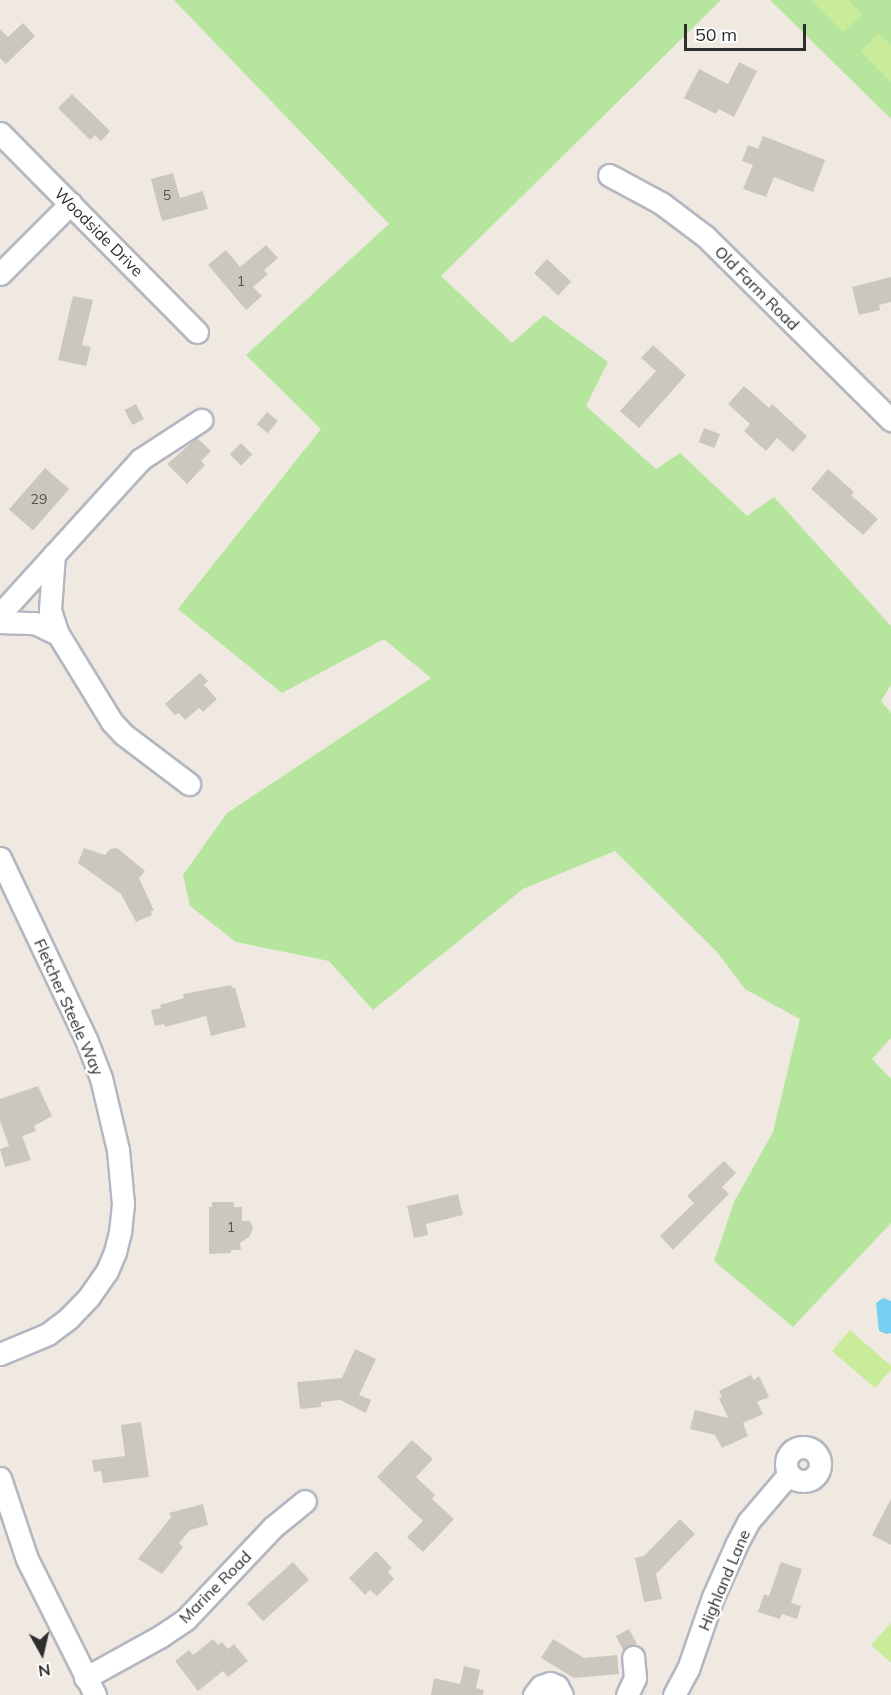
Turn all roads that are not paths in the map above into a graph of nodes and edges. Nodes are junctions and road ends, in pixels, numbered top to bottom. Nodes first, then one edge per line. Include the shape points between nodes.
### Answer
1 (0, 133) edge
2 (609, 175) dead end
3 (71, 203) junction
4 (0, 274) edge
5 (197, 332) dead end
6 (889, 413) edge
7 (201, 420) dead end
8 (54, 554) junction
9 (0, 614) edge
10 (0, 622) edge
11 (58, 634) junction
12 (189, 784) dead end
13 (2, 868) edge
14 (0, 1354) edge
15 (789, 1474) dead end
16 (0, 1478) edge
17 (305, 1501) dead end
18 (8, 1529) edge
19 (633, 1657) dead end
20 (90, 1687) edge
21 (534, 1695) edge
22 (562, 1695) edge
23 (627, 1695) edge
24 (674, 1695) edge

1 - 3 street, Woodside Drive
2 - 6 street, Old Farm Road via 661,203 705,236
3 - 4 street
3 - 5 street, Woodside Drive
7 - 8 street via 141,459
8 - 9 street
8 - 11 street via 50,610
10 - 11 street via 35,623
11 - 12 street via 112,722
13 - 14 street, Fletcher Steele Way via 86,1039 101,1078 120,1162 123,1204 115,1252 89,1297 48,1334
15 - 24 street, Highland Lane via 748,1522 736,1545 688,1669
16 - 18 street
17 - 20 street, Marine Road via 273,1527 186,1619
18 - 20 street
19 - 23 street via 635,1678
21 - 22 street via 550,1683 558,1686

